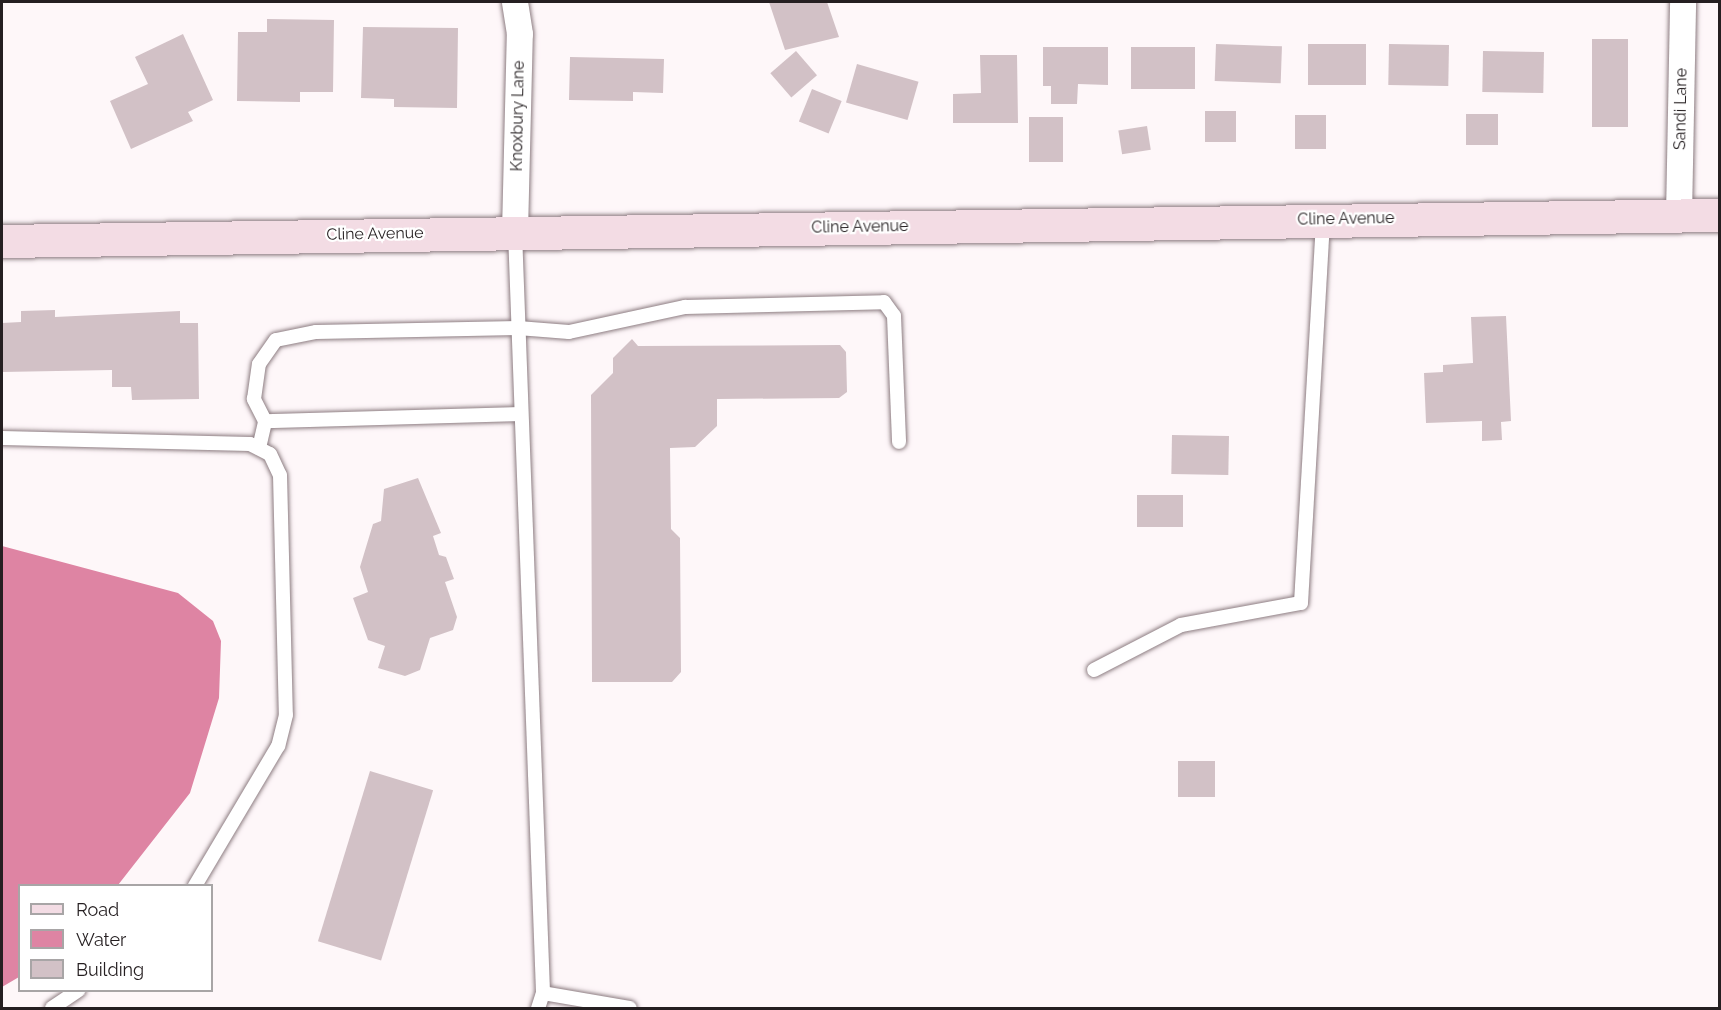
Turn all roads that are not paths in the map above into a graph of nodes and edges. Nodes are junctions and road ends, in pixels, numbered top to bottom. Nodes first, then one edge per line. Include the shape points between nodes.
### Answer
1 (515, 2) edge
2 (1683, 2) edge
3 (1719, 215) edge
4 (1679, 216) junction
5 (1323, 219) junction
6 (515, 232) junction
7 (2, 242) edge
8 (518, 328) junction
9 (521, 414) junction
10 (265, 421) junction
11 (2, 438) edge
12 (899, 442) dead end
13 (259, 448) junction
14 (1094, 670) dead end
15 (196, 884) edge
16 (76, 992) edge
17 (543, 993) junction
18 (52, 1008) edge
19 (538, 1008) edge
20 (630, 1008) edge

1 - 6 street, Knoxbury Lane via 520,34
2 - 4 street, Sandi Lane
3 - 4 street, Cline Avenue
4 - 5 street, Cline Avenue
5 - 6 street, Cline Avenue
5 - 14 lane via 1301,603 1181,625
6 - 7 street, Cline Avenue
6 - 8 lane
8 - 9 lane
8 - 10 lane via 316,332 276,339 259,364 255,399
8 - 12 lane via 569,332 685,307 884,302 894,316
9 - 10 lane
9 - 17 lane
10 - 13 lane
11 - 13 lane via 133,438
13 - 15 lane via 270,454 280,475 286,715 278,746
16 - 18 lane
17 - 19 lane
17 - 20 lane

